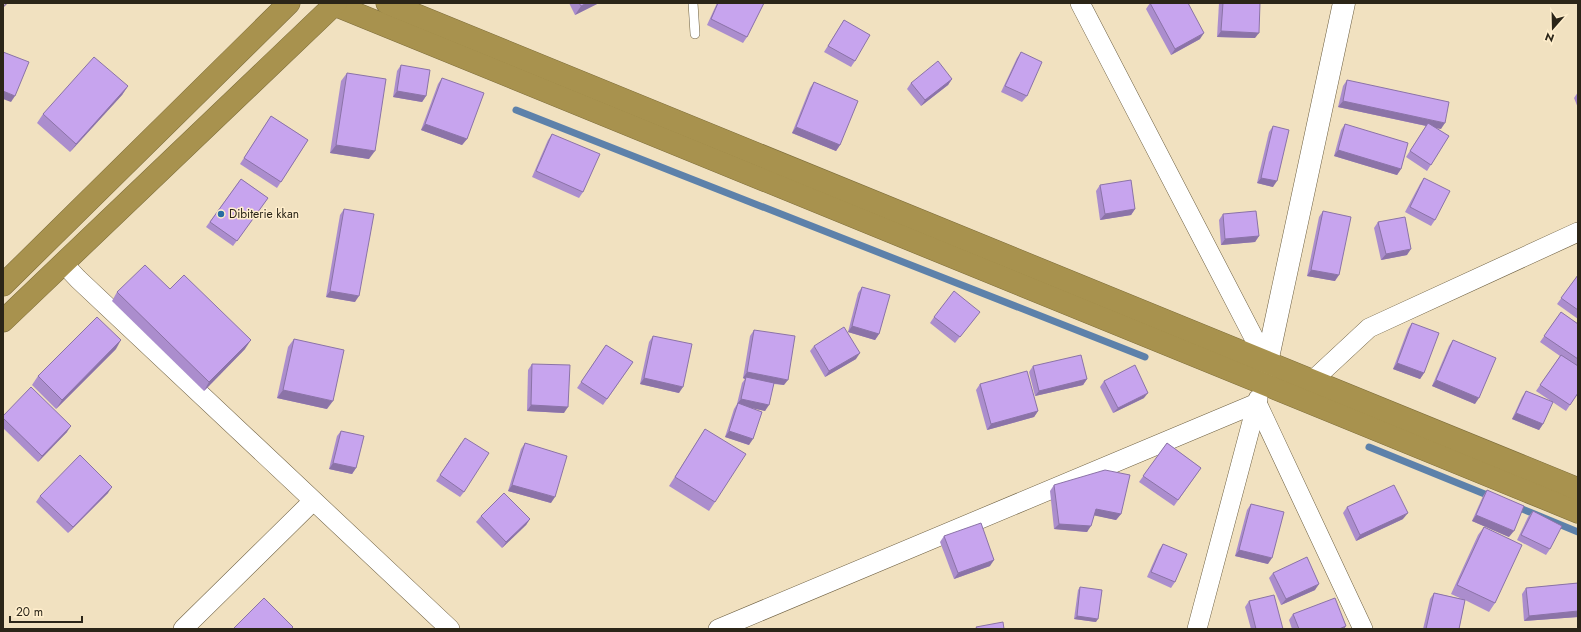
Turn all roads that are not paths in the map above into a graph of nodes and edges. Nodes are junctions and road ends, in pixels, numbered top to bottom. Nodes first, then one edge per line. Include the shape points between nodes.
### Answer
1 (289, 3) edge
2 (693, 3) edge
3 (1080, 3) edge
4 (1344, 3) edge
5 (333, 4) edge
6 (394, 4) edge
7 (694, 34) dead end
8 (1578, 232) edge
9 (63, 263) junction
10 (3, 285) edge
11 (3, 322) edge
12 (1312, 381) junction
13 (1262, 384) junction
14 (1578, 489) edge
15 (313, 501) junction
16 (1578, 512) edge
17 (183, 629) edge
18 (450, 629) edge
19 (718, 629) edge
20 (1197, 629) edge
21 (1363, 629) edge

1 - 10 highway
2 - 7 lane
3 - 13 street
4 - 13 street
5 - 9 highway
5 - 13 highway
6 - 13 highway
8 - 12 street via 1369,328
9 - 11 highway
9 - 15 street
12 - 13 highway
12 - 14 highway
13 - 16 highway
13 - 19 street
13 - 20 street
13 - 21 street
15 - 17 street
15 - 18 street

